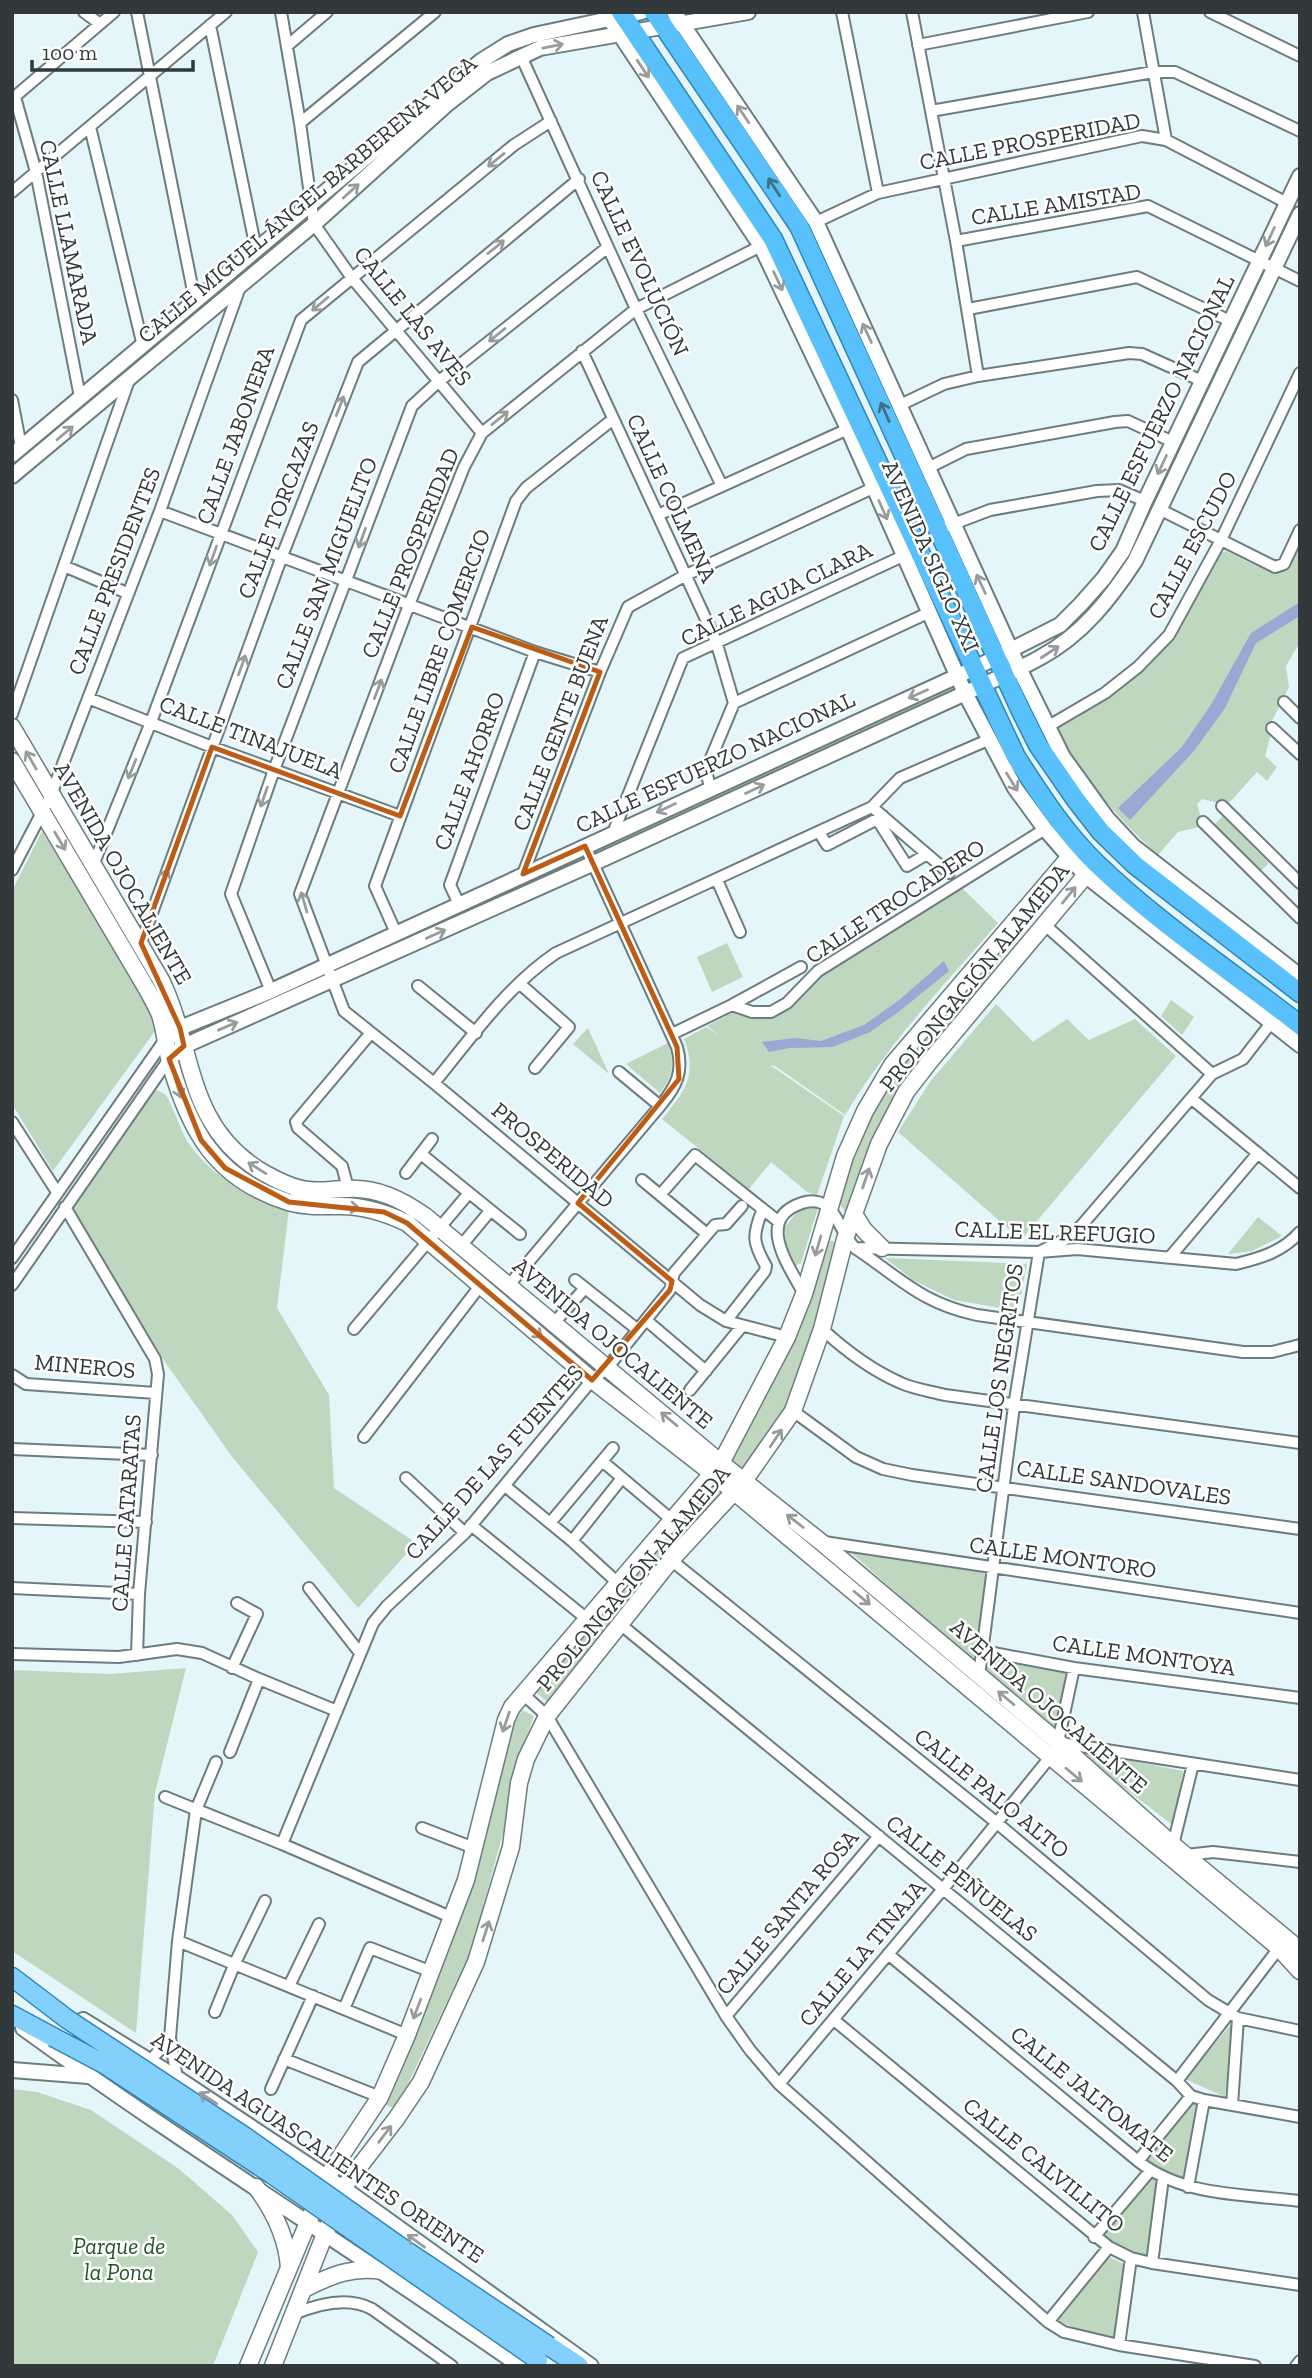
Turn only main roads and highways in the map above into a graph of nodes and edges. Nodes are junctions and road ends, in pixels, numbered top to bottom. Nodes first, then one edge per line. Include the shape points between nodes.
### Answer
1 (615, 15) edge
2 (669, 18) edge
3 (12, 727) edge
4 (1063, 757) road end
5 (12, 761) edge
6 (1076, 800) junction
7 (1074, 852) junction
8 (1135, 865) junction
9 (1090, 869) junction
10 (1177, 881) road end
11 (1300, 993) edge
12 (1300, 1025) edge
13 (854, 1214) junction
14 (882, 1248) road end
15 (717, 1468) junction
16 (739, 1486) junction
17 (1055, 1749) junction
18 (1300, 1950) edge
19 (1300, 1971) edge
20 (12, 1977) edge
21 (12, 2015) edge
22 (260, 2190) road end
23 (289, 2270) junction
24 (383, 2271) road end
25 (306, 2288) junction
26 (545, 2357) edge
27 (248, 2366) edge
28 (274, 2366) edge
29 (579, 2366) edge

1 -> 7 highway, AVENIDA SIGLO XXI via 708,153 773,239 1016,757
6 -> 2 highway, AVENIDA SIGLO XXI via 1038,745 1012,671 946,527 799,226
15 -> 3 main road, AVENIDA OJOCALIENTE via 607,1368 406,1202 348,1188 304,1190 286,1185 240,1158 200,1101 172,1004 141,943
4 - 6 highway
5 -> 15 main road, AVENIDA OJOCALIENTE via 148,991 160,1015 184,1107 201,1140 225,1168 256,1189 289,1202 384,1212 407,1223 592,1380
6 - 8 highway, AVENIDA SIGLO XXI
7 - 9 highway, AVENIDA SIGLO XXI
7 -> 15 main road, PROLONGACIÓN ALAMEDA via 892,1065 865,1111 845,1156 787,1337
8 - 10 highway
8 - 11 highway, AVENIDA SIGLO XXI
9 - 12 highway, AVENIDA SIGLO XXI via 1135,898
13 -> 9 main road, PROLONGACIÓN ALAMEDA via 879,1144 906,1093
13 - 14 main road
16 -> 13 main road, PROLONGACIÓN ALAMEDA via 793,1411 850,1243
15 - 16 main road, AVENIDA OJOCALIENTE
15 -> 23 main road, PROLONGACIÓN ALAMEDA via 522,1693 506,1720 474,1848 432,1972 380,2097 327,2177
16 -> 17 main road, AVENIDA OJOCALIENTE
17 -> 16 main road, AVENIDA OJOCALIENTE via 979,1676 821,1542
25 -> 16 main road, PROLONGACIÓN ALAMEDA via 343,2188 421,2082 476,1962 509,1856 519,1783 547,1716 671,1560
17 - 18 main road, AVENIDA OJOCALIENTE
17 -> 19 main road, AVENIDA OJOCALIENTE
20 - 26 main road, AVENIDA AGUASCALIENTES ORIENTE, bridge via 405,2250
21 - 26 main road, AVENIDA AGUASCALIENTES ORIENTE, bridge via 104,2064
22 - 23 main road via 281,2231
23 - 27 main road, PROLONGACIÓN ALAMEDA
24 - 25 main road via 346,2271
25 - 28 main road, PROLONGACIÓN ALAMEDA
26 - 29 main road, AVENIDA AGUASCALIENTES ORIENTE

